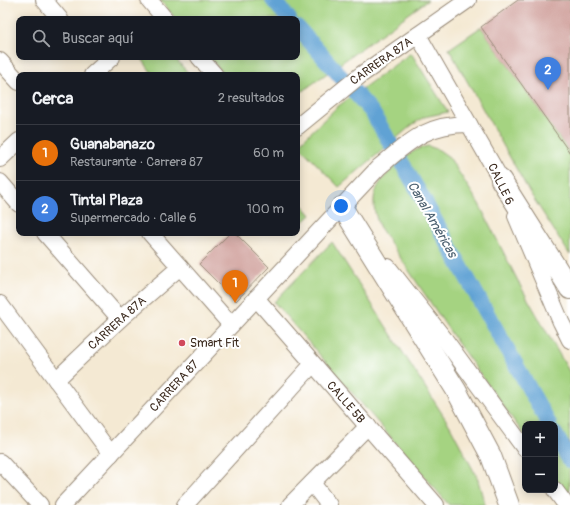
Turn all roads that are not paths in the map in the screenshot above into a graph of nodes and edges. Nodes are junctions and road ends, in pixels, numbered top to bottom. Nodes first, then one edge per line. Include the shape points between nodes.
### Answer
1 (44, 0) edge
2 (149, 0) edge
3 (468, 0) edge
4 (57, 16) edge
5 (159, 16) edge
6 (418, 36) junction
7 (202, 60) edge
8 (0, 61) edge
9 (212, 72) edge
10 (16, 79) edge
11 (300, 124) edge
12 (469, 124) junction
13 (16, 144) edge
14 (0, 158) edge
15 (501, 180) junction
16 (0, 182) edge
17 (16, 201) edge
18 (342, 207) junction
19 (48, 236) edge
20 (153, 236) edge
21 (180, 267) junction
22 (570, 289) edge
23 (256, 298) junction
24 (0, 304) edge
25 (120, 319) junction
26 (231, 325) junction
27 (570, 340) edge
28 (313, 364) junction
29 (56, 380) junction
30 (368, 426) junction
31 (522, 445) edge
32 (111, 454) junction
33 (0, 462) edge
34 (312, 483) junction
35 (557, 493) edge
36 (40, 505) edge
37 (63, 505) edge
38 (185, 505) edge
39 (290, 505) edge
40 (330, 505) edge
41 (436, 505) edge
42 (509, 505) edge
43 (566, 505) edge

1 - 4 street
2 - 5 street
3 - 6 street, CARRERA 87A
6 - 11 street, CARRERA 87A via 362,74
6 - 12 street, CALLE 6
7 - 9 street
8 - 10 street
12 - 15 street, CALLE 6
12 - 18 street, CARRERA 87 via 439,126 412,140 379,167
13 - 14 street
15 - 22 main road
15 - 27 street, CALLE 6
16 - 17 street
18 - 23 street, CARRERA 87
18 - 31 street via 446,341
18 - 42 main road via 456,390 491,456
19 - 25 street
20 - 21 street
21 - 25 street, CARRERA 87A
21 - 26 street
23 - 26 street, CARRERA 87
23 - 28 street, CALLE 5B
24 - 29 street
25 - 29 street, CARRERA 87A
26 - 32 street, CARRERA 87
28 - 30 street, CALLE 5B
28 - 38 street
29 - 32 street
30 - 34 street
30 - 41 street, CALLE 5B
32 - 37 street, CARRERA 87
33 - 36 street
34 - 39 street
34 - 40 street
35 - 43 street

